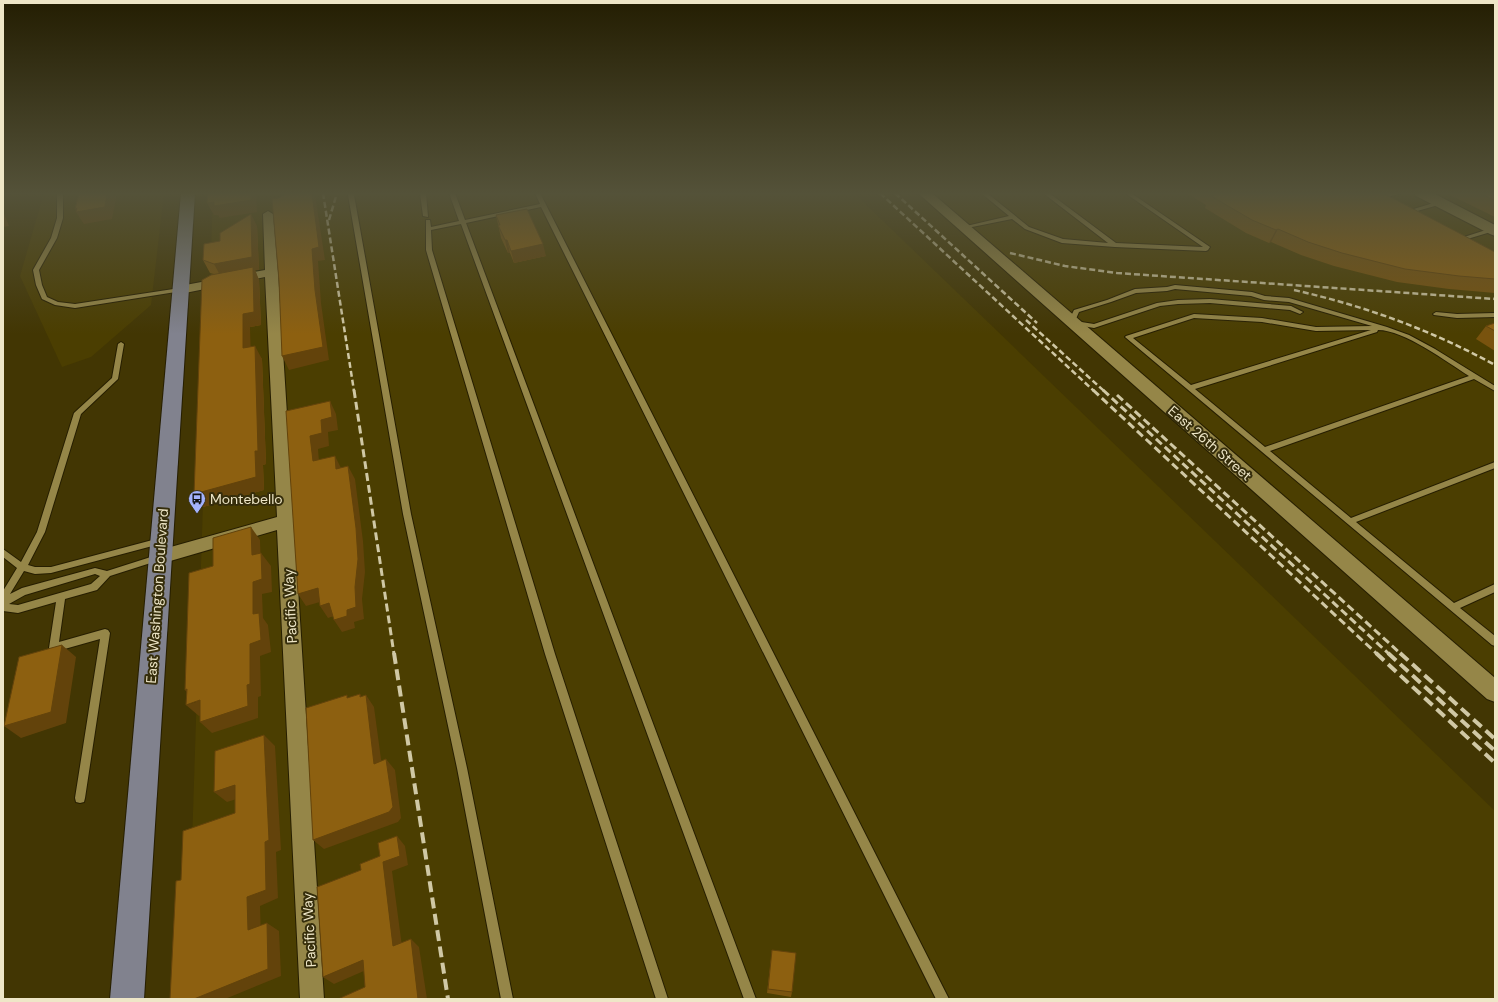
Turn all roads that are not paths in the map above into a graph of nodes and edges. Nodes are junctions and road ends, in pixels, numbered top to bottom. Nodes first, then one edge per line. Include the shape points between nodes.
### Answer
1 (53, 240) edge
2 (184, 240) edge
3 (270, 240) edge
4 (358, 240) edge
5 (428, 240) edge
6 (470, 240) edge
7 (561, 240) edge
8 (977, 240) edge
9 (1058, 240) edge
10 (1108, 240) edge
11 (1196, 240) edge
12 (1115, 245) junction
13 (272, 272) junction
14 (180, 290) junction
15 (1316, 308) junction
16 (1436, 314) dead end
17 (1495, 315) edge
18 (1071, 322) junction
19 (1385, 328) junction
20 (121, 344) dead end
21 (1475, 376) junction
22 (1190, 388) junction
23 (1495, 389) edge
24 (1264, 450) junction
25 (1495, 465) edge
26 (286, 521) junction
27 (1350, 521) junction
28 (161, 549) junction
29 (3, 552) edge
30 (22, 567) junction
31 (107, 574) junction
32 (1495, 588) edge
33 (61, 596) junction
34 (3, 598) edge
35 (3, 603) edge
36 (3, 607) edge
37 (1453, 607) junction
38 (1495, 642) edge
39 (1495, 692) edge
40 (80, 798) dead end
41 (127, 999) edge
42 (312, 999) edge
43 (507, 999) edge
44 (662, 999) edge
45 (750, 999) edge
46 (943, 999) edge

1 - 14 lane via 36,270 44,298 57,304 75,306
2 - 14 main road, East Washington Boulevard
3 - 13 street, Pacific Way
4 - 43 lane via 407,514 462,768
5 - 44 lane via 429,250 548,647
6 - 45 lane
7 - 46 lane
8 - 18 street, East 26th Street
9 - 12 lane
10 - 12 lane
11 - 12 lane via 1207,247 1206,249
13 - 14 street
13 - 26 street, Pacific Way
14 - 28 main road, East Washington Boulevard
15 - 18 lane via 1293,313 1167,302 1094,326
15 - 18 lane via 1289,300 1253,299 1167,289 1136,291 1076,311
15 - 19 lane
16 - 17 lane
18 - 39 street, East 26th Street
19 - 21 lane via 1407,336
19 - 22 lane
19 - 22 lane via 1316,329 1262,320 1194,316 1128,337
20 - 30 lane via 116,379 78,413 41,532
21 - 23 lane
21 - 24 lane
22 - 24 lane
24 - 27 lane
25 - 27 lane
26 - 28 street
26 - 42 street, Pacific Way
27 - 37 lane
28 - 30 lane via 51,570 34,572
28 - 31 lane
28 - 41 main road, East Washington Boulevard
29 - 30 lane
30 - 34 lane
31 - 33 lane via 94,587
31 - 35 lane via 95,571 22,592
32 - 37 lane
33 - 36 lane via 18,609
33 - 40 lane via 54,648 105,633
37 - 38 lane

